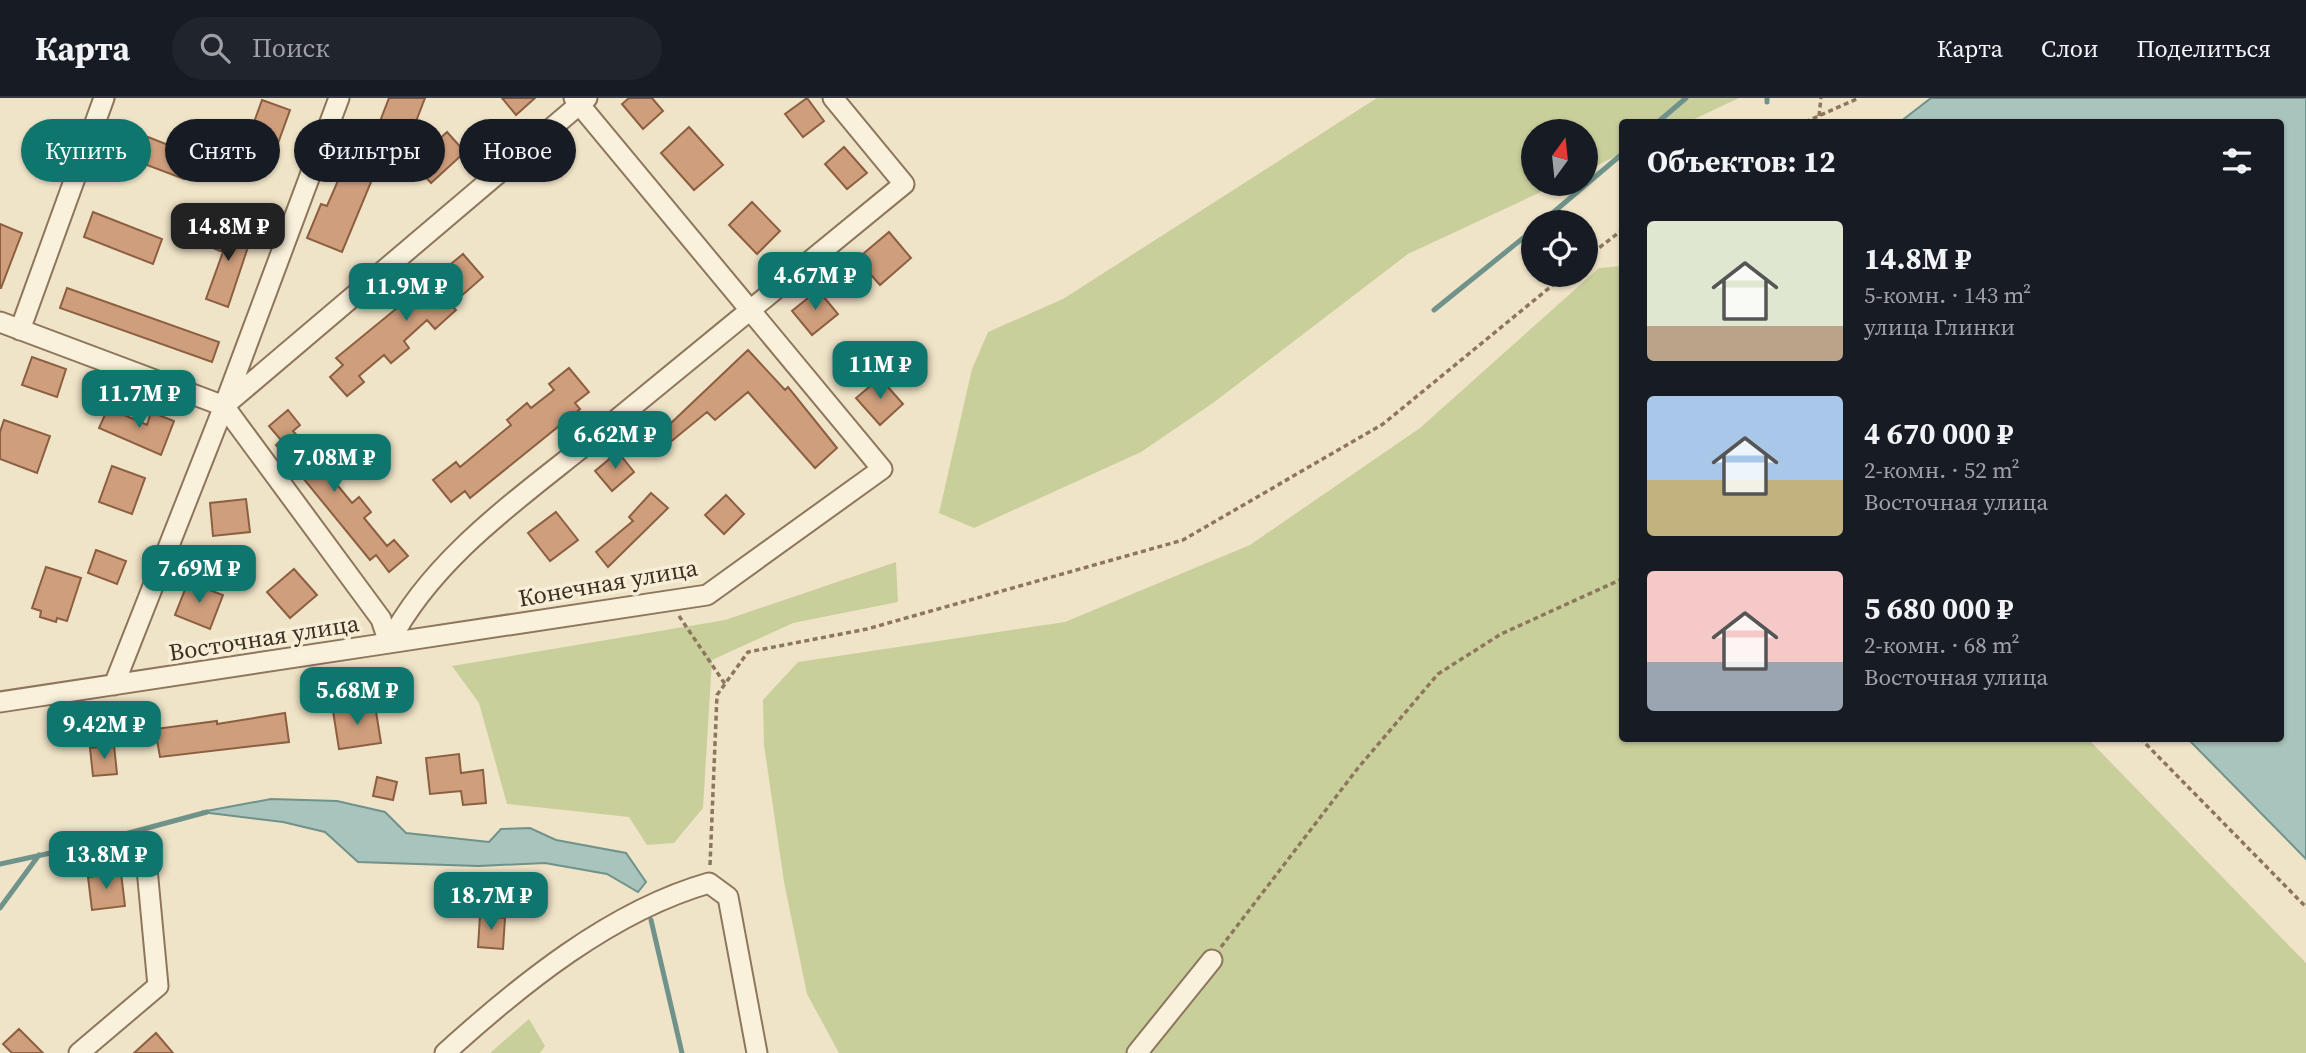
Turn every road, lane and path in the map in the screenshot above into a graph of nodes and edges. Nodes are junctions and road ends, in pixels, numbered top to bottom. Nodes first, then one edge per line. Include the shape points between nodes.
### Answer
1 (104, 98) edge
2 (339, 98) edge
3 (833, 98) edge
4 (1821, 98) edge
5 (1859, 98) edge
6 (580, 100) edge
7 (1819, 116) junction
8 (1812, 119) edge
9 (1619, 232) edge
10 (1598, 249) edge
11 (1550, 287) edge
12 (748, 312) junction
13 (0, 322) edge
14 (20, 330) junction
15 (224, 407) junction
16 (1619, 580) edge
17 (680, 618) dead end
18 (389, 643) junction
19 (725, 684) junction
20 (114, 685) junction
21 (0, 702) edge
22 (2144, 742) edge
23 (146, 858) dead end
24 (709, 883) junction
25 (2306, 907) edge
26 (1212, 960) joint
27 (79, 1053) edge
28 (445, 1053) edge
29 (757, 1053) edge
30 (1137, 1053) edge

1 - 14 street
2 - 15 street
3 - 12 street, Восточная улица via 904,184
4 - 7 path
5 - 7 path
6 - 12 street
6 - 15 street
7 - 8 path
9 - 10 path
11 - 19 path via 1383,424 1183,540 867,629 748,652
12 - 18 street, Восточная улица via 445,565 403,616
12 - 18 street, Конечная улица via 882,469 706,595
13 - 14 street
14 - 15 street
15 - 18 street via 381,619
15 - 20 street
16 - 26 path via 1501,634 1438,674 1358,768
17 - 19 path
18 - 20 street, Восточная улица
19 - 24 path via 717,695
20 - 21 street, Восточная улица
22 - 25 path
23 - 27 street via 158,986
24 - 28 street via 622,918 576,947
24 - 29 street via 728,897
26 - 30 street

